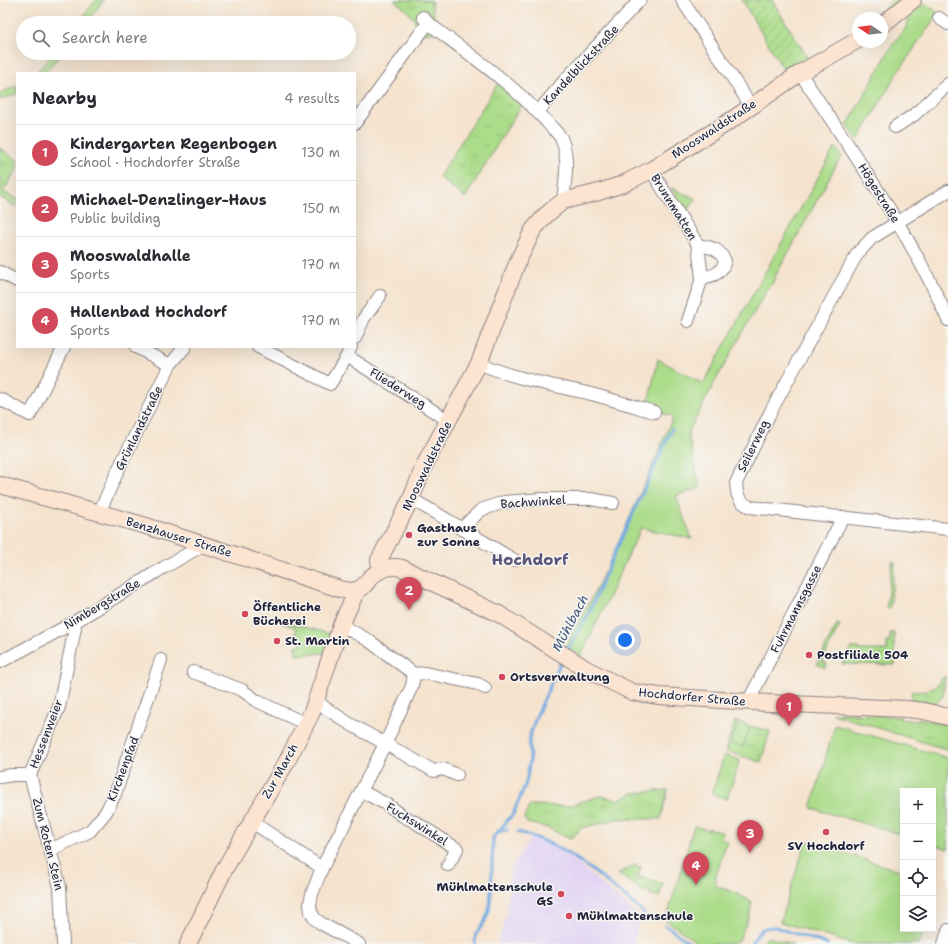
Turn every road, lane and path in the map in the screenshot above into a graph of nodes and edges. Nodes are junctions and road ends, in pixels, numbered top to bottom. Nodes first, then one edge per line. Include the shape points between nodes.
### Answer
1 (640, 0) edge
2 (682, 0) edge
3 (913, 0) edge
4 (888, 20) edge
5 (852, 43) edge
6 (800, 73) junction
7 (948, 84) edge
8 (751, 106) junction
9 (538, 112) junction
10 (356, 122) edge
11 (895, 127) dead end
12 (651, 170) junction
13 (948, 192) edge
14 (563, 202) junction
15 (897, 222) junction
16 (698, 245) junction
17 (0, 272) edge
18 (702, 278) junction
19 (16, 280) edge
20 (380, 296) dead end
21 (360, 315) edge
22 (948, 320) edge
23 (688, 321) dead end
24 (356, 333) edge
25 (64, 348) edge
26 (138, 348) edge
27 (184, 348) edge
28 (260, 348) edge
29 (349, 351) edge
30 (479, 363) junction
31 (170, 365) junction
32 (0, 399) edge
33 (654, 412) dead end
34 (449, 420) junction
35 (0, 486) edge
36 (411, 499) junction
37 (613, 503) dead end
38 (99, 513) junction
39 (843, 517) junction
40 (461, 529) junction
41 (948, 529) edge
42 (203, 545) junction
43 (514, 560) dead end
44 (380, 570) junction
45 (357, 590) junction
46 (73, 623) junction
47 (341, 625) junction
48 (161, 660) dead end
49 (0, 662) edge
50 (193, 672) dead end
51 (414, 674) junction
52 (485, 688) dead end
53 (316, 700) junction
54 (748, 702) junction
55 (948, 717) edge
56 (306, 724) junction
57 (385, 744) junction
58 (30, 775) junction
59 (457, 775) dead end
60 (0, 778) edge
61 (361, 791) junction
62 (252, 822) junction
63 (50, 850) junction
64 (448, 865) dead end
65 (322, 868) junction
66 (948, 930) edge
67 (63, 944) edge
68 (188, 944) edge
69 (359, 944) edge
70 (944, 944) edge

1 - 9 street, Kandelblickstraße
2 - 8 street
3 - 4 street
5 - 6 street, Mooswaldstraße
6 - 8 street, Mooswaldstraße
6 - 15 street, Högestraße
7 - 11 street via 914,115
8 - 12 street, Mooswaldstraße
9 - 10 street via 426,20
9 - 14 street via 560,138 566,156 567,172
12 - 14 street, Mooswaldstraße via 619,185
12 - 16 street, Brunnmatten
13 - 15 street, Seilerweg
14 - 30 street, Mooswaldstraße via 546,215 533,230 518,261
15 - 22 street, Högestraße
15 - 39 street, Seilerweg via 872,238 858,254 772,409 736,483 737,494 742,503 750,507
16 - 18 street, Brunnmatten
16 - 18 street, Brunnmatten via 720,252 725,261 723,268 716,275
17 - 19 street
18 - 23 street, Brunnmatten
20 - 21 street
21 - 24 street
25 - 32 street via 30,415
26 - 31 street
27 - 31 street, Grünlandstraße
28 - 29 street, Fliederweg via 330,384
29 - 34 street, Fliederweg
30 - 33 street via 520,379 584,392
30 - 34 street, Mooswaldstraße
31 - 38 street, Grünlandstraße
34 - 36 street, Mooswaldstraße via 425,464
35 - 38 street, Benzhauser Straße
36 - 40 street
36 - 44 street, Mooswaldstraße via 379,560
37 - 40 street, Bachwinkel via 591,499 504,502 481,510
38 - 42 street, Benzhauser Straße
39 - 41 street, Seilerweg
39 - 54 street, Fuhrmannsgasse
40 - 43 street
42 - 45 street, Benzhauser Straße via 340,589
42 - 46 street, Nimbergstraße
44 - 45 street
44 - 54 street, Hochdorfer Straße via 394,566 402,568 499,614 594,673 632,692
45 - 47 street, Zur March
46 - 49 street, Nimbergstraße
46 - 58 street, Hessenweier via 75,628 59,707
47 - 51 street via 368,640
47 - 53 street, Zur March
48 - 63 street, Kirchenpfad via 115,794 106,812 90,831
50 - 56 street via 242,690 257,701
51 - 52 street via 425,673 478,684
51 - 57 street via 412,686
53 - 56 street, Zur March
53 - 57 street
54 - 55 street, Hochdorfer Straße via 907,709
56 - 62 street, Zur March
57 - 59 street via 434,771 443,769
57 - 61 street
58 - 60 street
58 - 63 street, Zum Roten Stein
61 - 64 street, Fuchswinkel via 457,849
61 - 65 street
62 - 65 street
62 - 68 street, Zur March via 218,882
63 - 67 street, Zum Roten Stein via 60,887
65 - 69 street via 312,894 311,912 322,924
66 - 70 street

